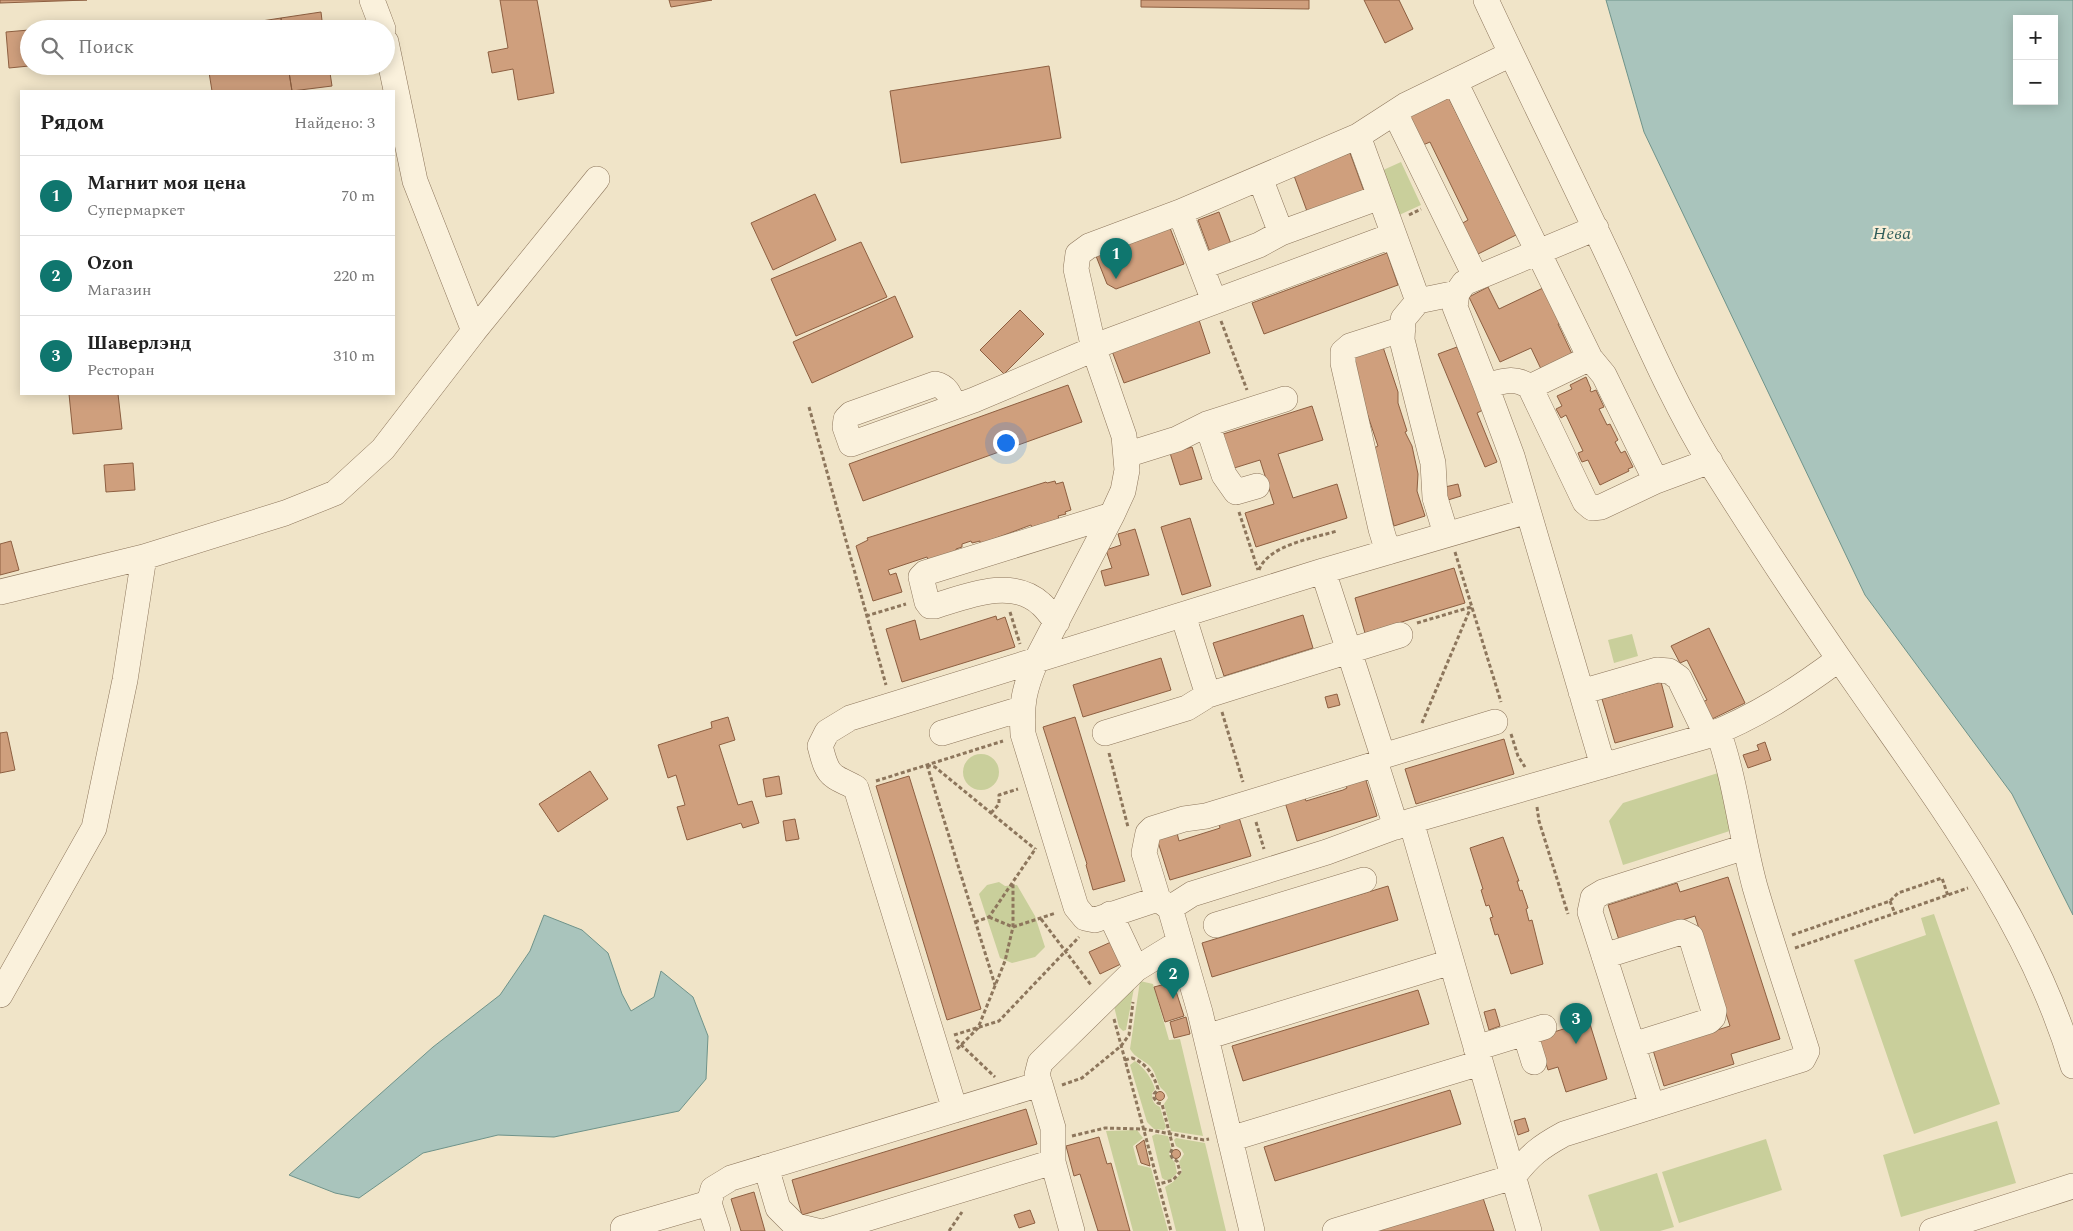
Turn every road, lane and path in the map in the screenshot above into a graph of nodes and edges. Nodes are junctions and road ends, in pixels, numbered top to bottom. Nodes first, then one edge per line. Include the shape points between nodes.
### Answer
1 (372, 0) edge
2 (1486, 0) edge
3 (380, 20) edge
4 (1511, 54) junction
5 (393, 75) edge
6 (1454, 82) junction
7 (1395, 113) junction
8 (1358, 136) junction
9 (1260, 178) junction
10 (597, 179) dead end
11 (1380, 196) junction
12 (1438, 201) junction
13 (1180, 212) junction
14 (1596, 228) junction
15 (1392, 229) junction
16 (1281, 233) junction
17 (1538, 252) junction
18 (1201, 267) junction
19 (1476, 278) junction
20 (1457, 294) junction
21 (1214, 301) junction
22 (1418, 301) junction
23 (1403, 330) junction
24 (474, 331) junction
25 (1094, 349) junction
26 (1590, 358) junction
27 (1486, 386) junction
28 (1530, 387) junction
29 (1285, 399) dead end
30 (809, 407) dead end
31 (954, 407) dead end
32 (1254, 409) junction
33 (1207, 424) junction
34 (1126, 455) junction
35 (1710, 461) junction
36 (1656, 481) junction
37 (1246, 489) joint
38 (1528, 511) junction
39 (1112, 516) junction
40 (1337, 531) dead end
41 (1446, 534) junction
42 (1388, 552) junction
43 (144, 557) junction
44 (1323, 571) junction
45 (993, 590) junction
46 (0, 592) edge
47 (1472, 606) junction
48 (887, 610) dead end
49 (1183, 615) junction
50 (866, 616) junction
51 (1056, 622) junction
52 (1400, 634) dead end
53 (1349, 651) junction
54 (1839, 659) junction
55 (1031, 662) junction
56 (1581, 692) junction
57 (1208, 695) junction
58 (891, 705) junction
59 (1021, 710) junction
60 (1502, 720) junction
61 (942, 733) dead end
62 (1104, 733) joint
63 (1023, 734) junction
64 (1713, 734) junction
65 (1412, 747) junction
66 (1379, 760) junction
67 (927, 765) junction
68 (1603, 766) junction
69 (1526, 770) dead end
70 (856, 788) junction
71 (999, 795) dead end
72 (991, 813) junction
73 (1403, 824) junction
74 (1128, 830) dead end
75 (1746, 847) junction
76 (1327, 852) junction
77 (1987, 879) junction
78 (1364, 880) dead end
79 (1013, 882) junction
80 (1227, 883) junction
81 (1338, 888) junction
82 (1948, 896) junction
83 (1890, 901) junction
84 (1164, 904) junction
85 (1895, 914) junction
86 (989, 917) junction
87 (1103, 917) junction
88 (976, 922) junction
89 (1014, 927) junction
90 (1180, 942) junction
91 (1774, 948) junction
92 (1065, 951) junction
93 (1604, 956) junction
94 (1451, 962) junction
95 (1136, 969) junction
96 (995, 985) junction
97 (0, 995) edge
98 (1106, 999) junction
99 (952, 1036) dead end
100 (1206, 1037) junction
101 (1633, 1045) junction
102 (1121, 1046) junction
103 (1478, 1055) junction
104 (1125, 1060) junction
105 (1534, 1062) dead end
106 (2073, 1066) edge
107 (1041, 1087) junction
108 (1012, 1093) junction
109 (1652, 1106) junction
110 (955, 1110) junction
111 (1144, 1129) junction
112 (1170, 1134) junction
113 (1230, 1137) junction
114 (1053, 1152) junction
115 (766, 1167) junction
116 (1513, 1177) junction
117 (1158, 1184) junction
118 (2073, 1186) edge
119 (709, 1203) junction
120 (623, 1228) dead end
121 (1939, 1230) edge
122 (718, 1231) edge
123 (817, 1231) edge
124 (826, 1231) edge
125 (1072, 1231) edge
126 (1171, 1231) edge
127 (1252, 1231) edge
128 (1335, 1231) edge
129 (1529, 1231) edge

1 - 3 street
2 - 4 street
4 - 6 street
4 - 14 street
5 - 24 street via 415,181
6 - 7 street
6 - 17 street
7 - 8 street
7 - 12 street
8 - 9 street
8 - 11 street
9 - 13 street
9 - 16 street
10 - 24 street
11 - 15 street
11 - 16 street
12 - 15 path
12 - 19 street
13 - 18 street
13 - 25 street via 1089,246 1078,254 1076,269
14 - 17 street
14 - 35 street via 1658,362
15 - 21 street
15 - 22 street
16 - 18 street
17 - 19 street
17 - 26 street
18 - 21 street
19 - 20 street via 1464,283
20 - 22 street
20 - 27 street via 1455,307
21 - 25 street
21 - 32 path
22 - 23 street via 1403,319
23 - 41 street via 1402,340 1433,463 1435,498
23 - 42 street via 1350,346 1343,352
24 - 43 street via 383,449 334,493 285,513
25 - 31 street
25 - 34 street via 1124,436
26 - 28 street
26 - 36 street via 1604,375
27 - 28 street via 1510,379
27 - 38 street
28 - 36 street via 1585,502 1592,508 1601,507
29 - 32 street
30 - 50 path
32 - 33 street
33 - 34 street via 1177,439
33 - 37 street via 1224,475
34 - 39 street via 1123,491
35 - 36 street
35 - 54 street
37 - 40 path via 1238,509 1258,571 1262,561 1274,551
38 - 41 street
38 - 56 street
39 - 45 street via 921,576 930,606
39 - 51 street
41 - 42 street
41 - 47 path via 1452,542
42 - 44 street
43 - 46 street
43 - 97 street via 125,680 94,828
44 - 49 street
44 - 53 street
45 - 51 street via 1028,596 1040,602
45 - 55 path via 997,604 1010,612
47 - 60 path
47 - 65 path
48 - 50 path
49 - 55 street
49 - 57 street
50 - 58 path
51 - 55 street
52 - 53 street
53 - 57 street
53 - 66 street
54 - 64 street via 1776,703
54 - 77 street via 1936,798
55 - 58 street
55 - 59 street
56 - 64 street via 1657,670 1669,671 1679,678
56 - 68 street
57 - 62 street via 1187,708
58 - 70 street via 850,718 827,732 820,746 828,771
59 - 61 street
59 - 63 street
60 - 65 street
60 - 69 path
62 - 74 path
63 - 67 path
63 - 87 street via 1076,907 1084,918
64 - 68 street
64 - 75 street via 1735,789
65 - 66 street
66 - 73 street
66 - 84 street via 1206,816 1152,829 1148,833 1144,853
67 - 70 path
67 - 72 path
67 - 88 path
68 - 73 street
70 - 110 street
71 - 72 path via 999,804
72 - 79 path via 1035,849
73 - 76 street
73 - 94 street
75 - 91 street
75 - 93 street via 1603,892 1593,898 1590,912
76 - 80 street
76 - 81 street
77 - 82 path
77 - 106 street via 2044,987
78 - 81 street
79 - 86 path
79 - 89 path
80 - 81 street via 1227,922
80 - 84 street
82 - 83 path via 1942,878 1898,893
82 - 85 path
83 - 85 path
83 - 91 path
84 - 87 street
84 - 90 street
85 - 91 path
86 - 88 path
86 - 89 path
87 - 92 path
87 - 95 street
88 - 96 path
89 - 92 path via 1040,919
89 - 96 path
90 - 95 street
90 - 100 street
91 - 109 street via 1806,1056
92 - 96 path via 1000,1021 978,1028
92 - 98 path
93 - 101 street
93 - 101 street via 1681,932 1691,937 1714,1012 1713,1018
94 - 100 street
94 - 103 street
95 - 98 street
95 - 102 path via 1129,1035
98 - 102 path
98 - 107 street via 1040,1063 1037,1074
99 - 108 path
100 - 113 street
101 - 109 street
102 - 104 path
102 - 107 path via 1082,1078
103 - 105 street via 1534,1030
103 - 113 street
103 - 116 street
104 - 111 path
104 - 112 path via 1138,1060 1150,1072 1158,1089 1154,1098 1162,1104
107 - 108 street
107 - 114 street via 1053,1128
108 - 110 street
109 - 116 street via 1564,1134 1529,1156
110 - 115 street
111 - 112 path
111 - 114 path via 1105,1128
111 - 117 path
112 - 113 path via 1204,1140
112 - 117 path via 1173,1148 1170,1154 1177,1161 1180,1172 1174,1180
113 - 127 street
114 - 124 street
114 - 125 street
115 - 119 street via 731,1178 713,1189
115 - 123 street via 778,1208 796,1226
116 - 128 street
116 - 129 street
117 - 126 path
118 - 121 street
119 - 120 street
119 - 122 street

